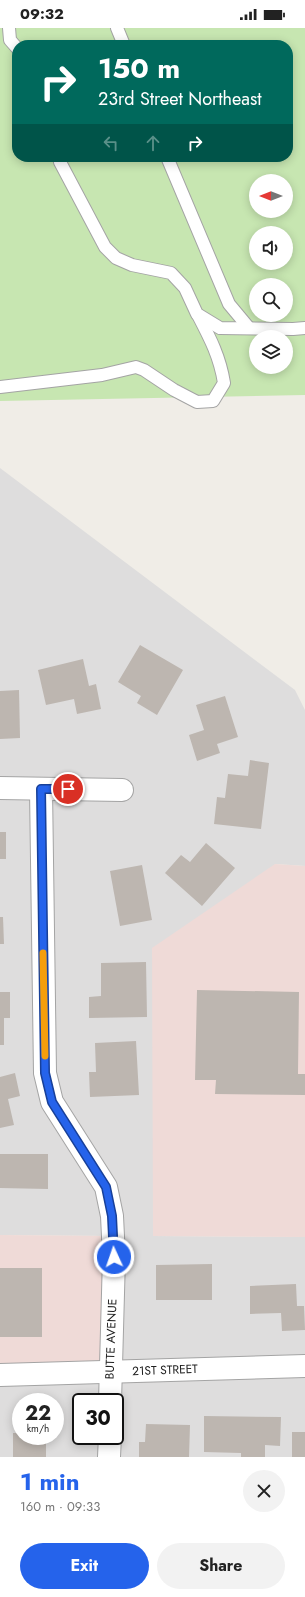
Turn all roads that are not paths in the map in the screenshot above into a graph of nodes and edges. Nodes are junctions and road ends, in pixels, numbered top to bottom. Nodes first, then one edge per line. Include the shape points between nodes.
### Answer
1 (9, 28) edge
2 (117, 28) edge
3 (122, 40) edge
4 (12, 42) edge
5 (60, 162) edge
6 (169, 162) edge
7 (198, 315) junction
8 (249, 328) junction
9 (305, 328) edge
10 (0, 387) edge
11 (0, 788) edge
12 (41, 789) junction
13 (122, 790) dead end
14 (305, 1366) edge
15 (110, 1372) junction
16 (0, 1375) edge
17 (110, 1393) edge
18 (110, 1445) edge
19 (109, 1457) edge

1 - 4 lane
2 - 3 lane
5 - 7 lane via 106,247 116,258 132,265 171,273 185,288
6 - 8 lane via 229,304
7 - 8 lane via 220,328
7 - 10 lane via 218,354 224,383 213,401 197,402 136,367 102,375
8 - 9 lane
11 - 12 street
12 - 13 street
12 - 15 street, BUTTE AVENUE via 45,1073 52,1102 106,1187 112,1216 114,1257
14 - 15 street, 21ST STREET
15 - 16 street, 21ST STREET
15 - 17 street, BUTTE AVENUE
18 - 19 street

